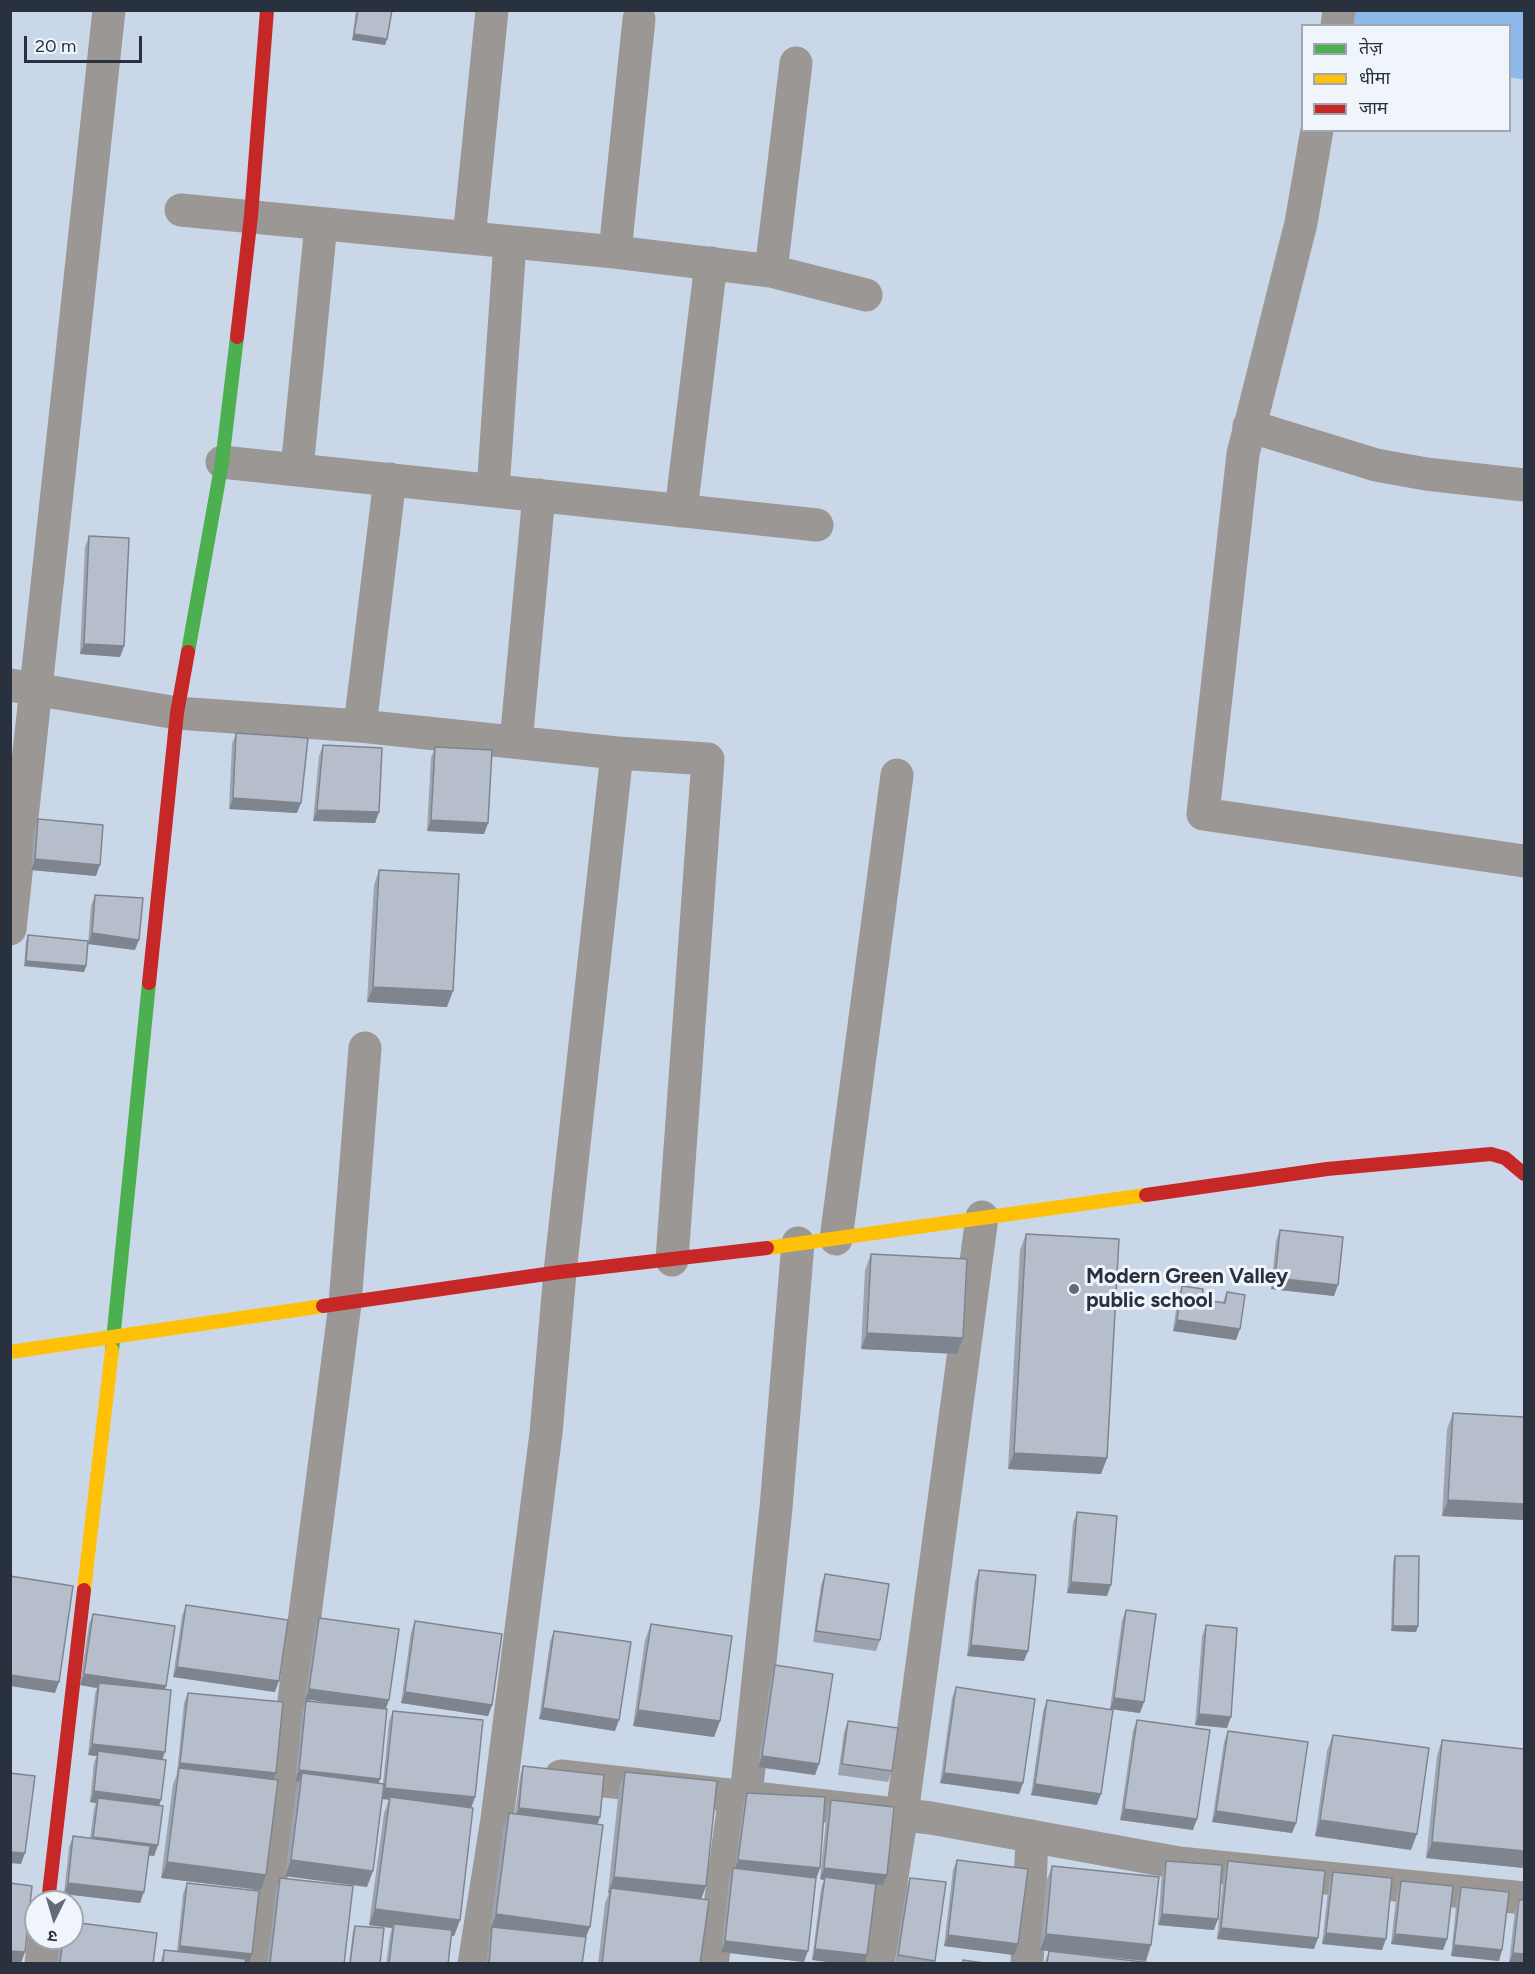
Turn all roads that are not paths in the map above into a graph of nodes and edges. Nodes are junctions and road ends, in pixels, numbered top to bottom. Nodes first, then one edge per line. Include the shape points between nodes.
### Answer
1 (109, 10) edge
2 (267, 10) edge
3 (492, 10) edge
4 (639, 19) dead end
5 (796, 63) dead end
6 (1317, 132) edge
7 (181, 210) dead end
8 (251, 216) junction
9 (321, 224) junction
10 (469, 238) junction
11 (510, 242) junction
12 (615, 252) junction
13 (711, 263) junction
14 (771, 270) junction
15 (866, 295) dead end
16 (1249, 426) junction
17 (222, 462) junction
18 (297, 469) junction
19 (390, 480) junction
20 (1524, 485) edge
21 (493, 490) junction
22 (539, 495) junction
23 (681, 511) junction
24 (817, 525) dead end
25 (23, 687) edge
26 (177, 713) junction
27 (360, 726) junction
28 (516, 742) junction
29 (617, 753) junction
30 (897, 775) dead end
31 (1524, 861) edge
32 (10, 929) edge
33 (365, 1048) dead end
34 (1524, 1174) edge
35 (982, 1217) junction
36 (836, 1239) junction
37 (798, 1243) junction
38 (672, 1260) junction
39 (560, 1272) junction
40 (345, 1304) junction
41 (113, 1338) junction
42 (10, 1352) edge
43 (502, 1770) junction
44 (740, 1795) junction
45 (902, 1814) junction
46 (1032, 1836) junction
47 (49, 1890) edge
48 (1524, 1898) edge
49 (260, 1964) edge
50 (474, 1964) edge
51 (712, 1964) edge
52 (878, 1964) edge
53 (1027, 1964) edge

1 - 25 street
2 - 8 street
3 - 10 street
4 - 12 street
5 - 14 street
6 - 16 street via 1301,223
7 - 8 street
8 - 9 street
8 - 17 street
9 - 10 street
9 - 18 street
10 - 11 street
11 - 12 street
11 - 21 street
12 - 13 street
13 - 14 street
13 - 23 street
14 - 15 street
16 - 20 street via 1376,465
16 - 31 street via 1241,465 1203,814
17 - 18 street
17 - 26 street
18 - 19 street
19 - 21 street
19 - 27 street
21 - 22 street
22 - 23 street
22 - 28 street
23 - 24 street
25 - 26 street
25 - 32 street
26 - 27 street
26 - 41 street
27 - 28 street
28 - 29 street
29 - 38 street via 708,759
29 - 39 street
30 - 36 street
33 - 40 street
34 - 35 street via 1505,1158 1491,1154 1327,1169
35 - 36 street
35 - 45 street
36 - 37 street
37 - 38 street
37 - 44 street via 776,1508
38 - 39 street
39 - 40 street
39 - 43 street via 546,1433
40 - 41 street
40 - 49 street
41 - 42 street
41 - 47 street
43 - 44 street
43 - 50 street
44 - 45 street
44 - 51 street
45 - 46 street
45 - 52 street
46 - 48 street via 1179,1863
46 - 53 street

